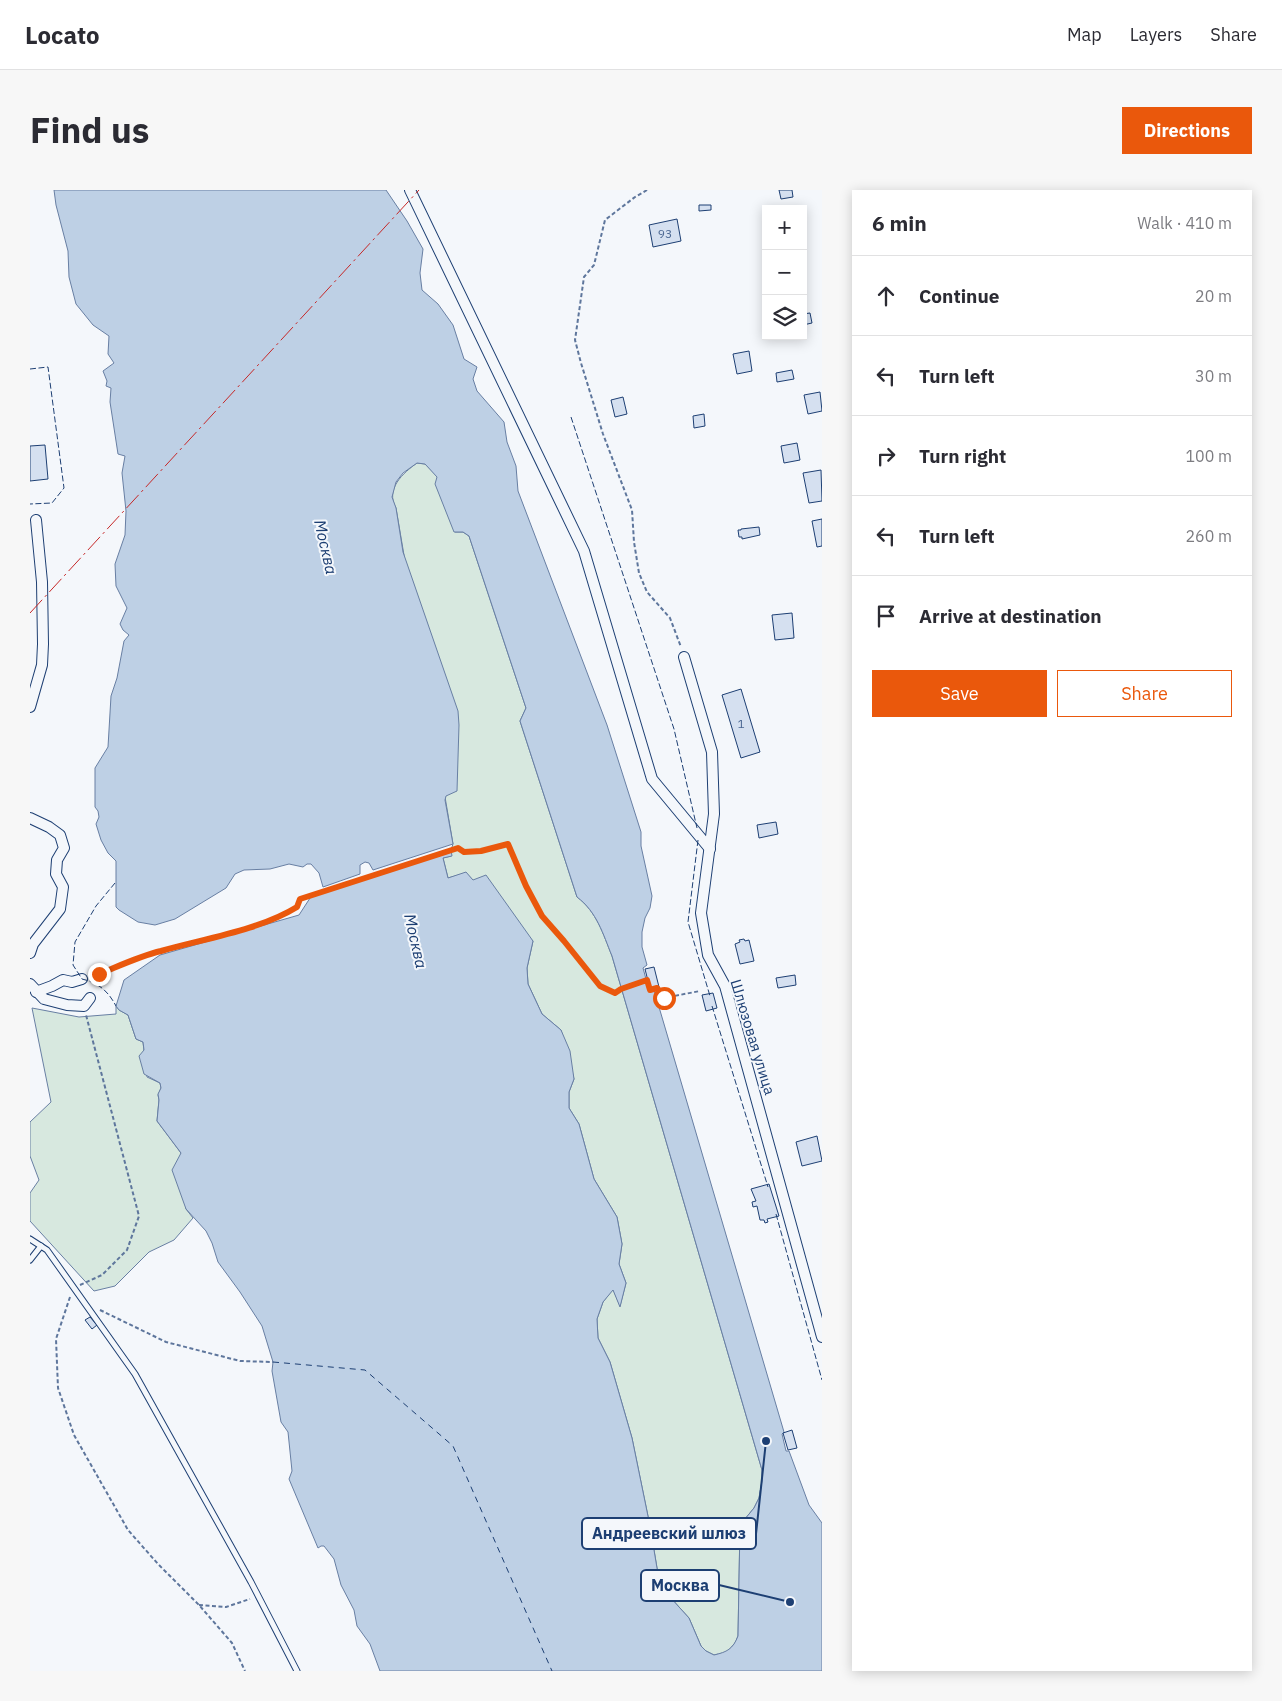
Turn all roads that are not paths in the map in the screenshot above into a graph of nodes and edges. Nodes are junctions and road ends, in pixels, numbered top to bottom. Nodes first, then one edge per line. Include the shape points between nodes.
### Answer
1 (410, 190) edge
2 (37, 520) edge
3 (684, 657) road end
4 (30, 707) edge
5 (30, 818) edge
6 (710, 849) junction
7 (30, 952) edge
8 (82, 979) road end
9 (33, 988) edge
10 (90, 998) dead end
11 (30, 1239) edge
12 (41, 1246) junction
13 (30, 1260) edge
14 (822, 1336) edge
15 (297, 1671) edge

1 - 6 street via 584,551 652,779
2 - 4 street via 43,644 42,665
3 - 6 street, Шлюзовая улица via 712,752 714,814
5 - 7 street via 60,836 64,848 57,860 56,874 63,887 60,909
6 - 14 street, Шлюзовая улица via 701,913 708,955 725,986
8 - 9 street via 62,980 52,986
9 - 10 street via 44,999 67,1005 84,1006
11 - 12 lane
12 - 13 lane
12 - 15 lane via 135,1374

